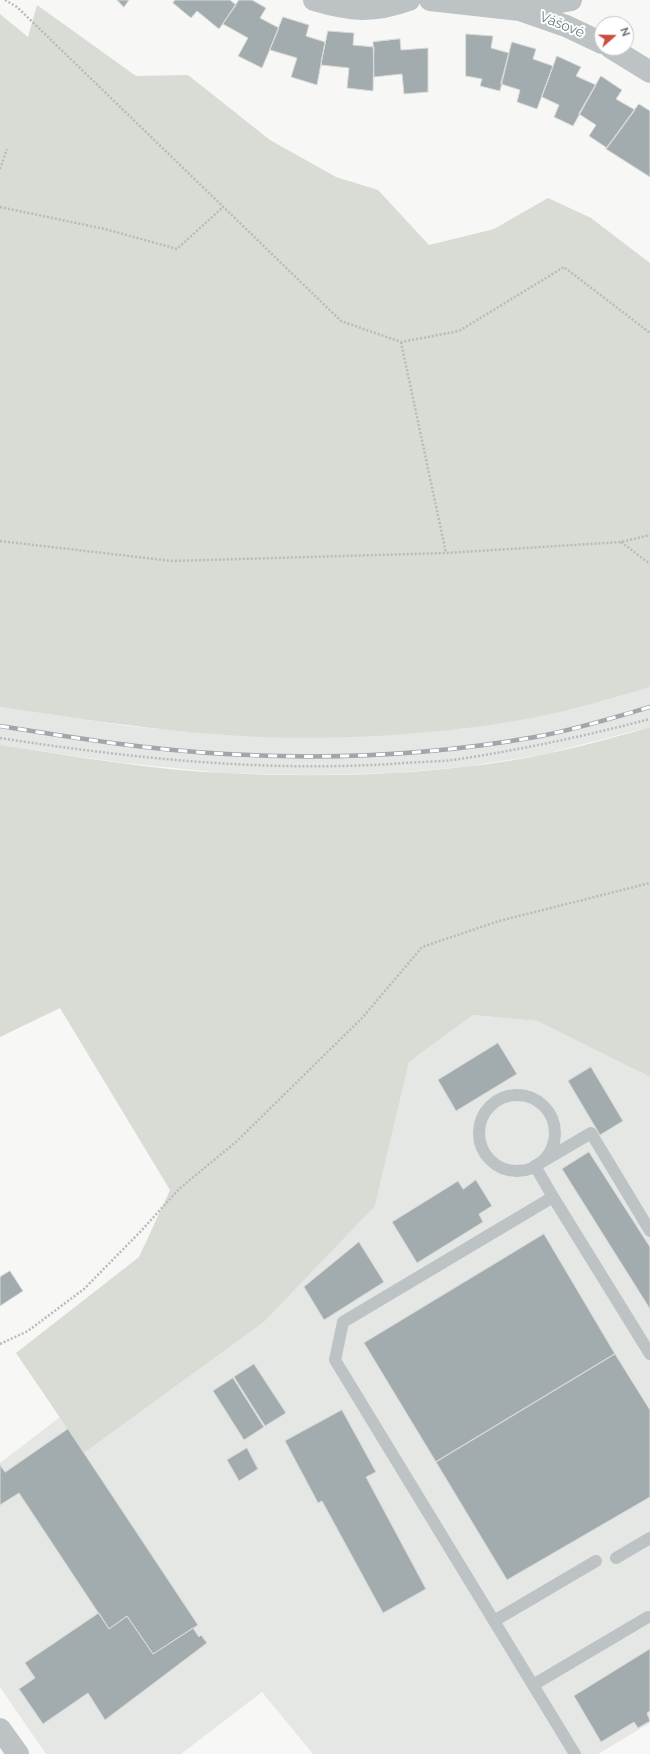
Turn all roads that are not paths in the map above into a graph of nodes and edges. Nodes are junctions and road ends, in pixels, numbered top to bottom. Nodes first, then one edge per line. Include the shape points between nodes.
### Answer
1 (314, 0) edge
2 (409, 0) edge
3 (430, 0) edge
4 (571, 0) edge
5 (520, 10) junction
6 (594, 39) edge
7 (624, 56) edge
8 (650, 72) edge
9 (535, 1166) junction
10 (553, 1197) junction
11 (650, 1231) edge
12 (650, 1354) edge
13 (650, 1538) edge
14 (616, 1558) dead end
15 (596, 1561) dead end
16 (648, 1616) dead end
17 (494, 1621) junction
18 (533, 1685) junction
19 (0, 1729) edge
20 (18, 1754) edge
21 (575, 1754) edge

1 - 2 street via 364,10 389,8
3 - 5 street, Vášové
4 - 5 street, Vášové
5 - 6 street, Vášové via 566,26
7 - 8 street
9 - 9 lane via 545,1158 555,1135 548,1112 539,1102 528,1097 503,1097 484,1113 479,1137 482,1149 489,1159 505,1168 523,1170
9 - 10 lane
9 - 11 lane via 591,1133
10 - 12 lane
10 - 17 lane via 343,1322 335,1360
13 - 14 lane
15 - 17 lane
16 - 18 lane
17 - 18 lane
18 - 21 lane
19 - 20 street

